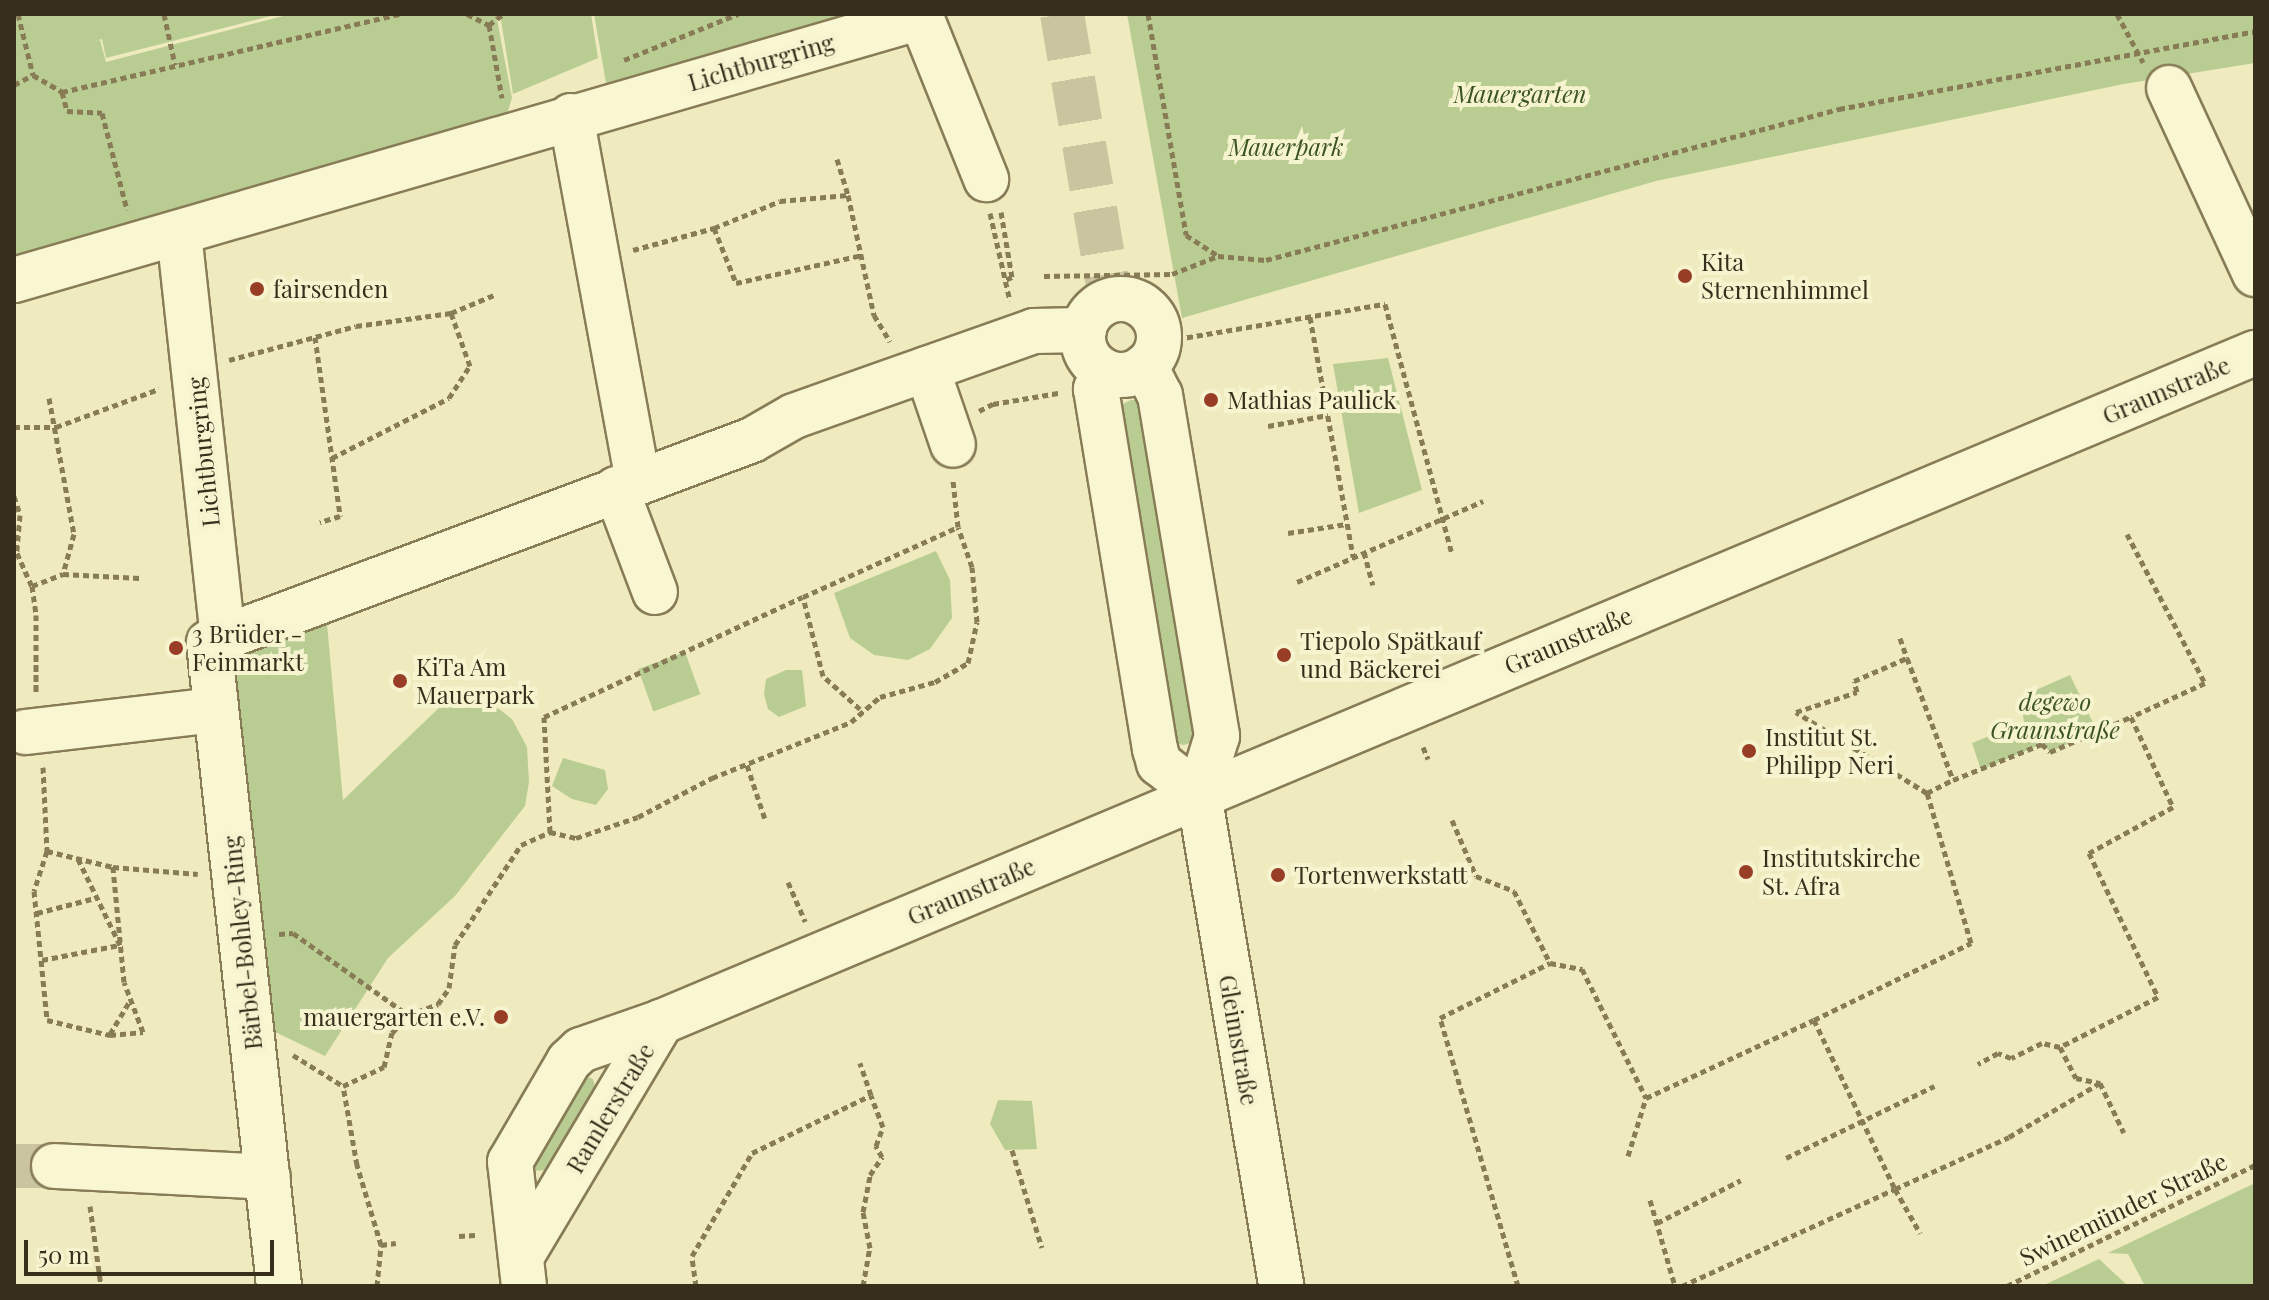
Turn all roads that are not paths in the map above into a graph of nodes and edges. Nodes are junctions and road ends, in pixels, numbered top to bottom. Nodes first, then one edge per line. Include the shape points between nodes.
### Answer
1 (2169, 88) road end
2 (571, 116) junction
3 (987, 190) road end
4 (179, 233) junction
5 (2255, 274) edge
6 (14, 280) edge
7 (1101, 307) junction
8 (2255, 353) edge
9 (1142, 358) junction
10 (911, 359) junction
11 (953, 445) road end
12 (627, 484) junction
13 (655, 592) dead end
14 (223, 638) junction
15 (216, 710) junction
16 (34, 716) road end
17 (1199, 794) junction
18 (661, 1022) junction
19 (66, 1166) tunnel mouth
20 (268, 1177) junction
21 (523, 1272) edge
22 (279, 1286) edge
23 (1281, 1286) edge

1 - 5 street
2 - 3 street, Lichtburgring via 921,17
2 - 4 street, Lichtburgring
2 - 12 street via 597,258
4 - 6 street
4 - 14 street, Lichtburgring
7 - 9 street, Gleimstraße via 1087,354
7 - 9 street via 1136,302 1154,319 1158,344
7 - 10 street via 1034,331
8 - 17 street, Graunstraße
9 - 17 street, Gleimstraße via 1160,395 1217,736
9 - 17 street via 1096,389 1155,749 1159,763
10 - 11 street
10 - 12 street
12 - 13 street
12 - 14 street
14 - 15 street, Bärbel-Bohley-Ring via 209,643
15 - 16 street
15 - 20 street, Bärbel-Bohley-Ring
17 - 18 street, Graunstraße
17 - 23 street, Gleimstraße
18 - 21 street, Ramlerstraße
18 - 21 street, Ramlerstraße via 581,1050 515,1149 510,1162
19 - 20 street
20 - 22 street, Bärbel-Bohley-Ring

